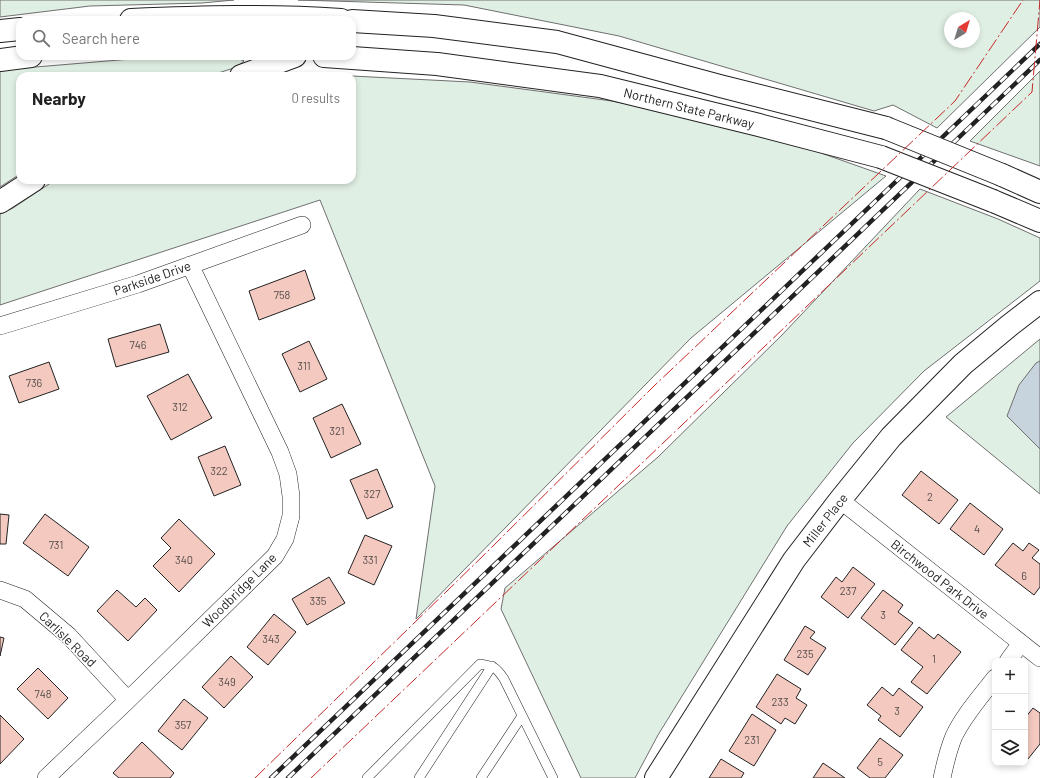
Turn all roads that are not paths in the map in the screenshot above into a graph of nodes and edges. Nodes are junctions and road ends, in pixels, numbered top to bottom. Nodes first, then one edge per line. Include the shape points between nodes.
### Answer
1 (356, 21) edge
2 (16, 30) edge
3 (0, 32) edge
4 (16, 58) edge
5 (356, 58) edge
6 (0, 60) edge
7 (284, 60) edge
8 (251, 72) edge
9 (28, 184) edge
10 (1040, 192) edge
11 (0, 202) edge
12 (1040, 221) edge
13 (302, 225) dead end
14 (190, 265) junction
15 (1040, 302) edge
16 (0, 326) edge
17 (840, 500) junction
18 (0, 590) edge
19 (1021, 643) junction
20 (1010, 658) edge
21 (1040, 658) edge
22 (492, 666) junction
23 (992, 682) edge
24 (128, 700) junction
25 (522, 716) junction
26 (46, 778) edge
27 (367, 778) edge
28 (419, 778) edge
29 (481, 778) edge
30 (553, 778) edge
31 (656, 778) edge
32 (942, 778) edge

1 - 10 main road, bridge via 434,26 557,42 886,128 1002,174
2 - 3 main road
4 - 6 main road
5 - 12 main road, Northern State Parkway, bridge via 437,64 600,86 881,157
7 - 8 main road
9 - 11 main road
13 - 14 street, Parkside Drive
14 - 16 street, Parkside Drive via 138,284
14 - 24 street, Woodbridge Lane via 280,452 288,474 291,516 285,539 275,556
15 - 17 main road, Miller Place via 963,364 891,437
17 - 19 street, Birchwood Park Drive
17 - 31 main road, Miller Place via 794,560
18 - 24 street, Carlisle Road via 25,599 69,636
19 - 20 street
19 - 21 street, Birchwood Park Drive
22 - 25 lane via 504,679
22 - 27 lane via 480,664
22 - 28 lane
23 - 32 street via 954,735 947,752
24 - 26 street, Woodbridge Lane
25 - 29 lane
25 - 30 lane

